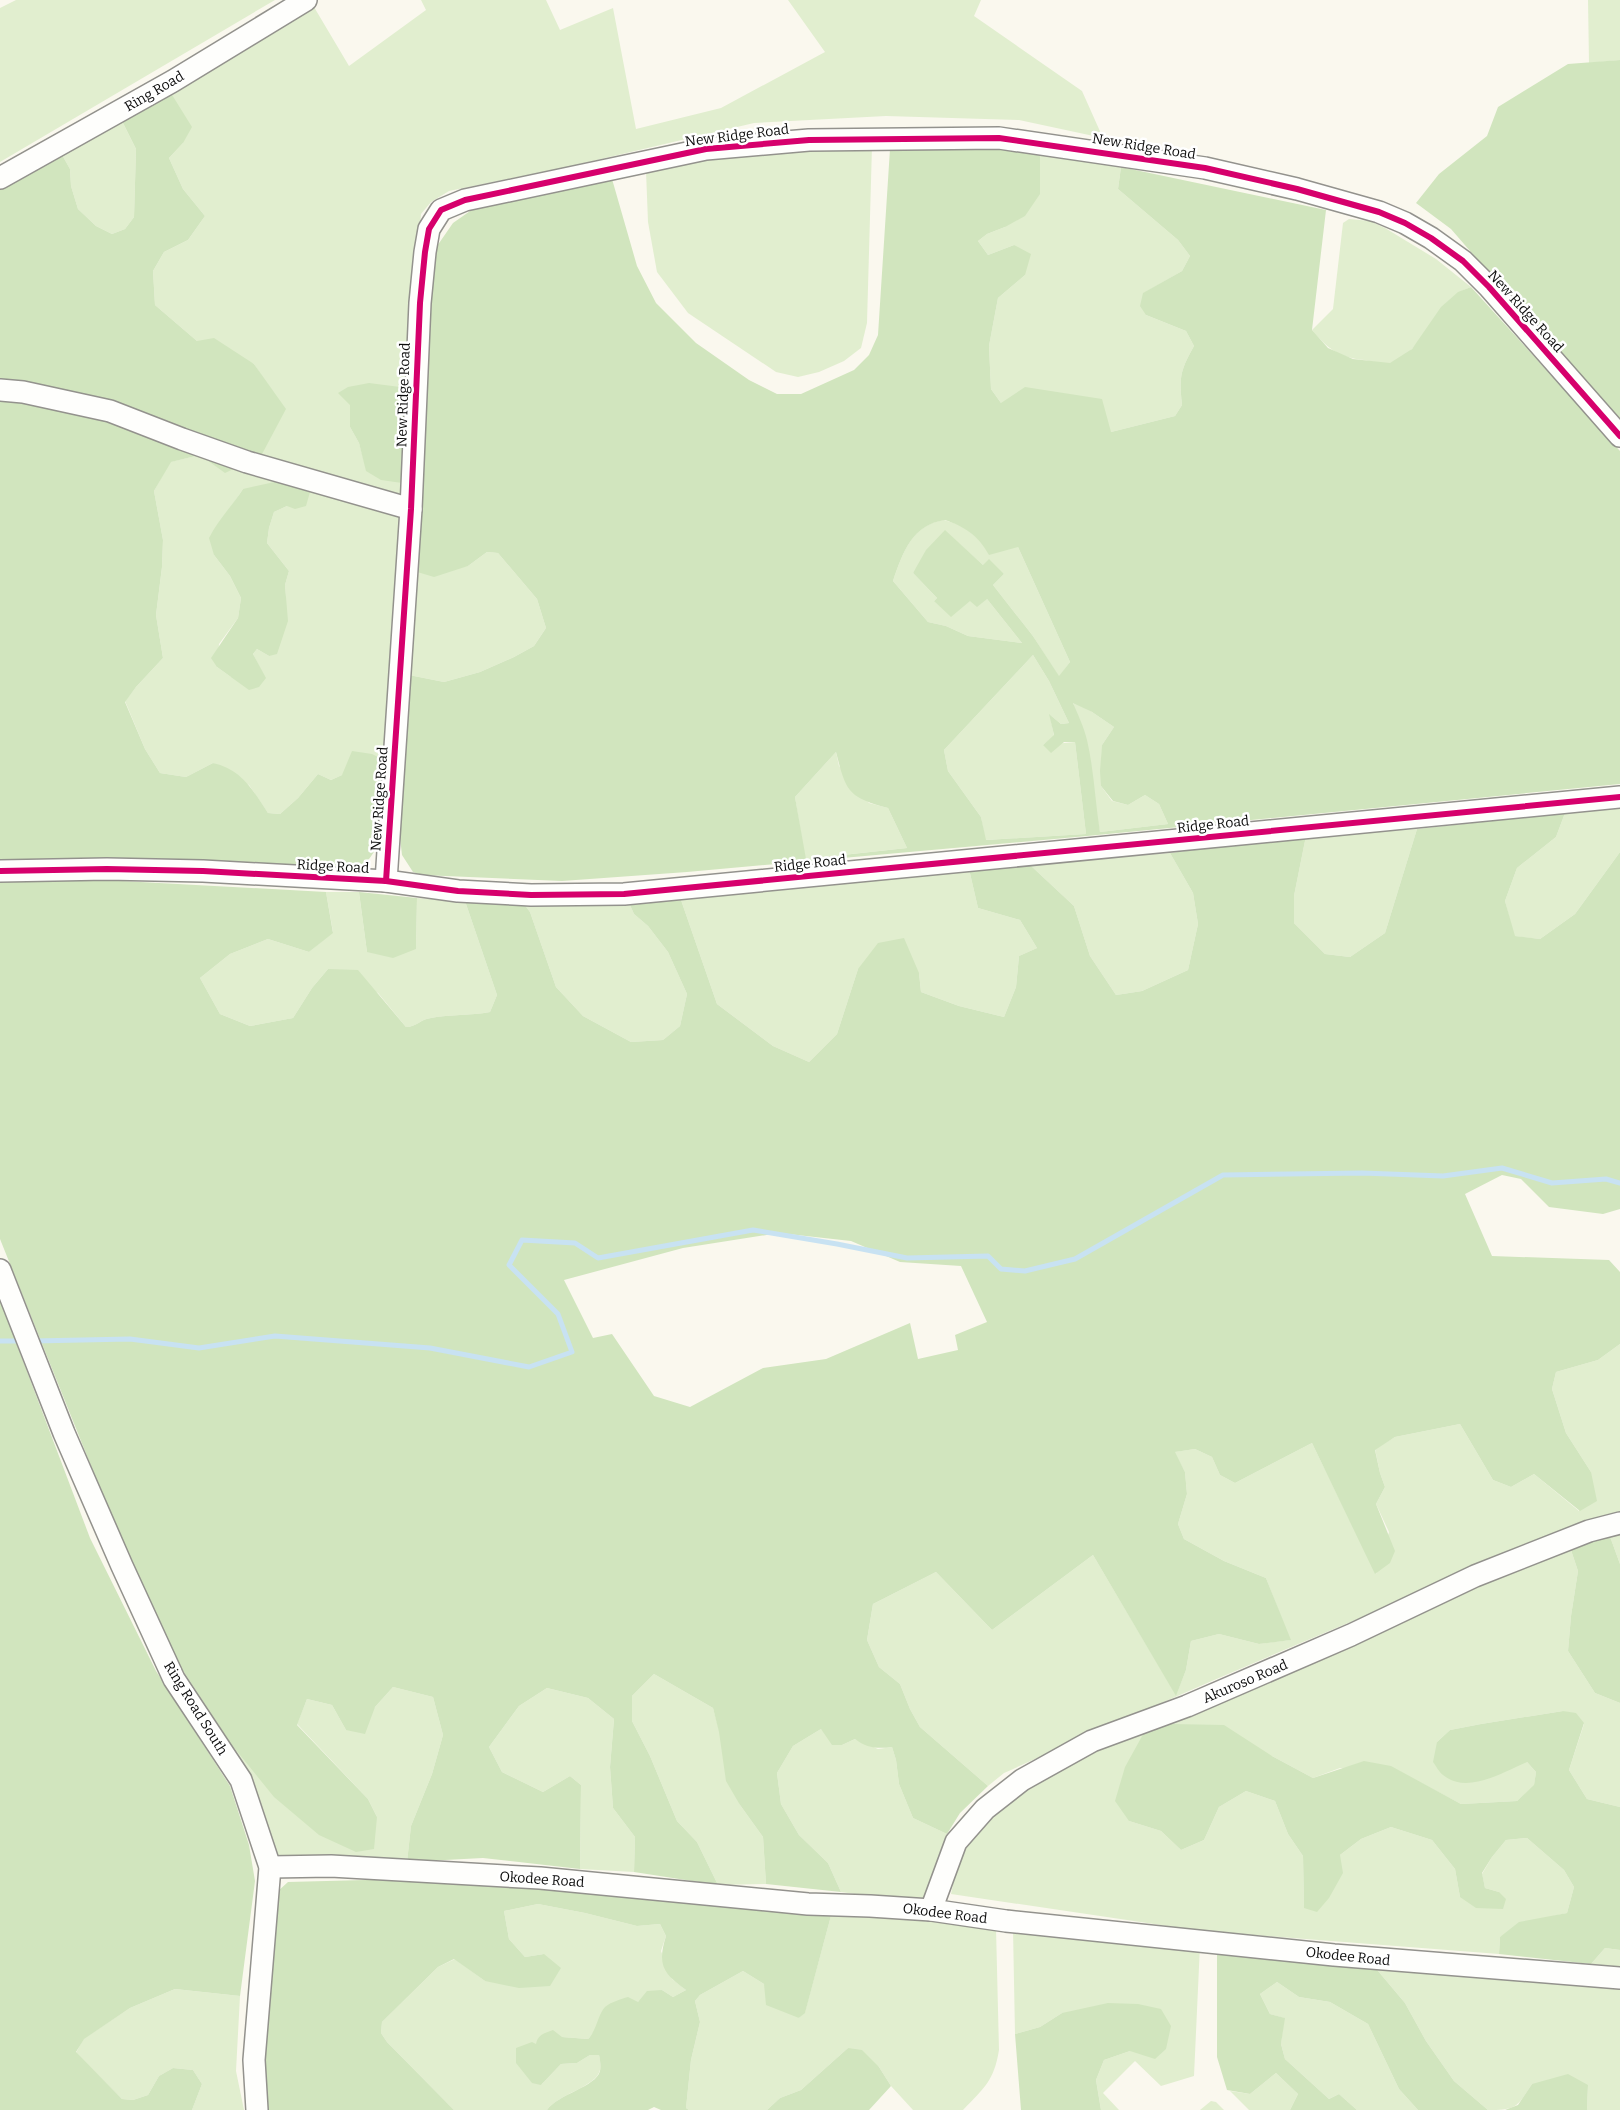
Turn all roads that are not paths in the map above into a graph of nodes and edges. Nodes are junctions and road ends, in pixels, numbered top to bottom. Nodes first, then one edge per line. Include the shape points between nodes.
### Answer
1 (306, 0) edge
2 (0, 178) edge
3 (0, 390) edge
4 (1620, 436) edge
5 (411, 509) junction
6 (1620, 797) edge
7 (0, 871) edge
8 (386, 881) junction
9 (0, 1270) edge
10 (1620, 1523) edge
11 (270, 1868) junction
12 (931, 1910) junction
13 (1620, 1978) edge
14 (257, 2110) edge

1 - 2 street, Ring Road via 173,81
3 - 5 street via 110,411 247,462
4 - 5 street, New Ridge Road via 1489,287 1462,261 1431,238 1379,212 1205,168 999,138 809,140 706,149 464,200 441,210 429,229 420,303
5 - 8 street, New Ridge Road
6 - 8 street, Ridge Road via 663,891 539,896 458,891
7 - 8 street, Ridge Road via 202,871
9 - 11 street, Ring Road South via 64,1433 174,1679 241,1780
10 - 12 street, Akuroso Road via 1589,1531 1475,1576 1324,1647 1187,1706 1092,1741 1022,1780 985,1809 956,1842
11 - 12 street, Okodee Road via 330,1866 531,1877 808,1904
11 - 14 street, Ring Road South via 254,2060
12 - 13 street, Okodee Road via 1006,1922 1343,1956

